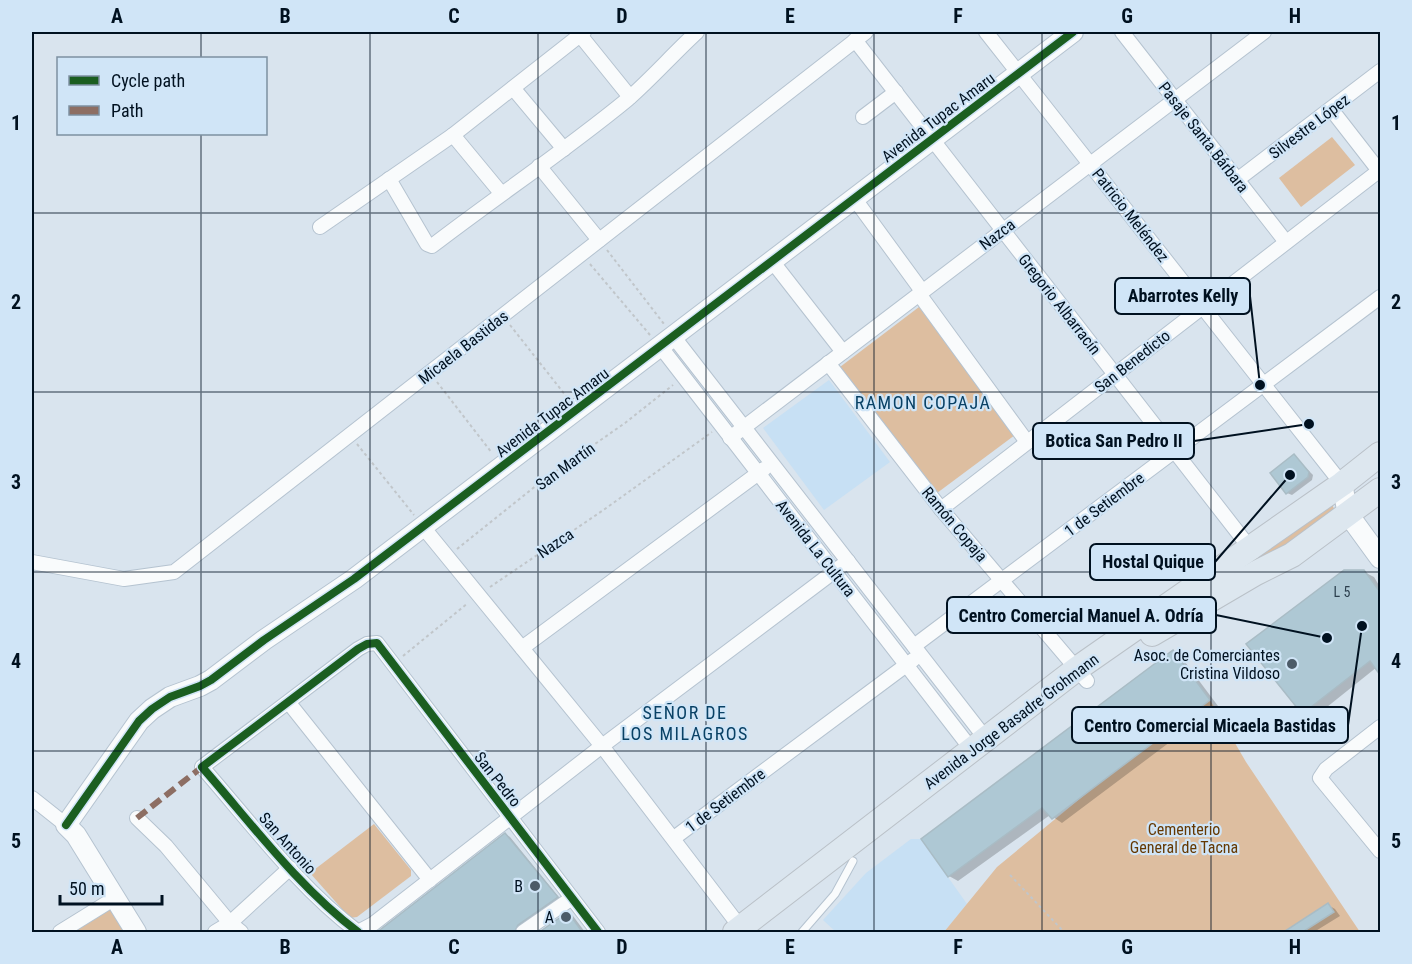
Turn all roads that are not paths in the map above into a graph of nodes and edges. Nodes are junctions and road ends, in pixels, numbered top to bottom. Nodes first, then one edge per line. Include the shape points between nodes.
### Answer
1 (987, 32) edge
2 (1073, 32) edge
3 (1122, 32) edge
4 (1264, 32) edge
5 (582, 33) edge
6 (690, 34) edge
7 (860, 36) edge
8 (1380, 71) edge
9 (1019, 73) junction
10 (513, 88) junction
11 (896, 92) junction
12 (630, 98) junction
13 (1174, 99) junction
14 (1331, 109) junction
15 (863, 117) dead end
16 (453, 135) junction
17 (932, 139) junction
18 (564, 149) junction
19 (1090, 163) junction
20 (539, 166) junction
21 (1380, 171) edge
22 (389, 179) junction
23 (1237, 180) junction
24 (501, 193) junction
25 (854, 198) junction
26 (320, 227) dead end
27 (1003, 230) junction
28 (599, 240) junction
29 (1286, 242) junction
30 (772, 261) junction
31 (921, 292) junction
32 (1380, 297) edge
33 (1203, 307) junction
34 (667, 341) junction
35 (843, 352) junction
36 (828, 363) junction
37 (1115, 374) junction
38 (1264, 384) junction
39 (744, 427) junction
40 (730, 438) junction
41 (1027, 442) junction
42 (1174, 451) junction
43 (1380, 454) edge
44 (772, 463) junction
45 (758, 473) junction
46 (1342, 484) junction
47 (1377, 500) edge
48 (941, 508) junction
49 (1348, 514) junction
50 (423, 526) junction
51 (1250, 548) junction
52 (1380, 558) edge
53 (848, 561) junction
54 (32, 562) edge
55 (1265, 568) junction
56 (834, 571) junction
57 (1003, 580) junction
58 (522, 648) junction
59 (917, 650) junction
60 (907, 666) junction
61 (1083, 675) junction
62 (289, 703) junction
63 (1380, 727) edge
64 (979, 744) junction
65 (602, 746) junction
66 (32, 798) edge
67 (510, 817) junction
68 (137, 818) dead end
69 (66, 825) junction
70 (674, 838) junction
71 (1379, 847) edge
72 (853, 861) junction
73 (290, 868) junction
74 (430, 880) junction
75 (115, 898) junction
76 (572, 898) junction
77 (236, 928) edge
78 (746, 931) edge
79 (358, 932) edge
80 (60, 933) edge
81 (136, 933) edge
82 (215, 933) edge
83 (523, 933) edge
84 (598, 933) edge
85 (802, 933) edge

1 - 9 street, Patricio Meléndez
2 - 9 street, Avenida Tupac Amaru
3 - 13 street, Pasaje Santa Bárbara
4 - 13 street, Nazca
5 - 10 street
5 - 12 street
6 - 12 street
7 - 11 street, Gregorio Albarracín
7 - 28 street, Micaela Bastidas
8 - 14 street, Silvestre López
9 - 17 street, Avenida Tupac Amaru
9 - 19 street, Patricio Meléndez
10 - 16 street
10 - 18 street
11 - 15 street
11 - 17 street, Gregorio Albarracín
12 - 18 street
13 - 19 street, Nazca
13 - 23 street, Pasaje Santa Bárbara
14 - 21 street
14 - 23 street, Silvestre López
16 - 22 street
16 - 24 street
17 - 25 street, Avenida Tupac Amaru
17 - 27 street, Gregorio Albarracín
18 - 20 street
19 - 27 street, Nazca
19 - 33 street, Patricio Meléndez
20 - 24 street
20 - 28 street
21 - 29 street, San Benedicto
22 - 24 street via 429,246
22 - 26 street
23 - 29 street, Pasaje Santa Bárbara
25 - 30 street, Avenida Tupac Amaru
25 - 31 street
27 - 31 street, Nazca
27 - 37 street, Gregorio Albarracín
28 - 54 street, Micaela Bastidas via 174,572 124,579
29 - 33 street, San Benedicto
30 - 34 street, Avenida Tupac Amaru
30 - 35 street
31 - 35 street, Nazca
31 - 41 street
32 - 38 street, 1 de Setiembre
33 - 37 street, San Benedicto
33 - 38 street, Patricio Meléndez
34 - 39 street, Avenida La Cultura
34 - 40 street, Avenida La Cultura via 684,377
34 - 50 street, Avenida Tupac Amaru
35 - 36 street, Nazca
36 - 39 street, Nazca
36 - 48 street, Ramón Copaja
37 - 41 street, San Benedicto
37 - 42 street, Gregorio Albarracín
38 - 42 street, 1 de Setiembre
38 - 46 street, Patricio Meléndez
39 - 40 street, Nazca
39 - 44 street, Avenida La Cultura
40 - 45 street, Avenida La Cultura
41 - 48 street, San Benedicto
42 - 51 street, Gregorio Albarracín
42 - 57 street, 1 de Setiembre
43 - 46 highway, Avenida Jorge Basadre Grohmann
44 - 45 street
44 - 53 street, Avenida La Cultura
45 - 56 street, Avenida La Cultura
45 - 58 street
46 - 47 street
46 - 49 street
46 - 51 highway, Avenida Jorge Basadre Grohmann
47 - 49 highway, Avenida Jorge Basadre Grohmann
48 - 57 street, Ramón Copaja
49 - 52 street
49 - 55 highway, Avenida Jorge Basadre Grohmann via 1292,555
50 - 58 street
50 - 69 street, Avenida Tupac Amaru via 227,669 152,709
51 - 55 street, Gregorio Albarracín
51 - 61 highway, Avenida Jorge Basadre Grohmann
53 - 56 street
53 - 59 street, Avenida La Cultura
55 - 61 highway, Avenida Jorge Basadre Grohmann
56 - 60 street, Avenida La Cultura
56 - 65 street
57 - 59 street, 1 de Setiembre
57 - 61 street, Ramón Copaja
58 - 65 street
59 - 60 street, 1 de Setiembre
59 - 64 street, Avenida La Cultura
60 - 64 street, Avenida La Cultura
60 - 70 street, 1 de Setiembre
61 - 64 highway, Avenida Jorge Basadre Grohmann
61 - 72 highway, Avenida Jorge Basadre Grohmann
62 - 67 street, San Pedro via 358,649 377,643
62 - 73 street, San Antonio via 202,767
62 - 74 street
63 - 71 street via 1320,778
64 - 78 highway, Avenida Jorge Basadre Grohmann
65 - 67 street
65 - 70 street
66 - 69 street
67 - 74 street
67 - 76 street, San Pedro
68 - 77 street
69 - 75 street
70 - 78 street
72 - 78 highway, Avenida Jorge Basadre Grohmann
72 - 85 lane via 835,894
73 - 77 street
73 - 79 street, San Antonio
74 - 79 street
75 - 80 street
75 - 81 street
76 - 83 street
76 - 84 street, San Pedro
77 - 82 street

